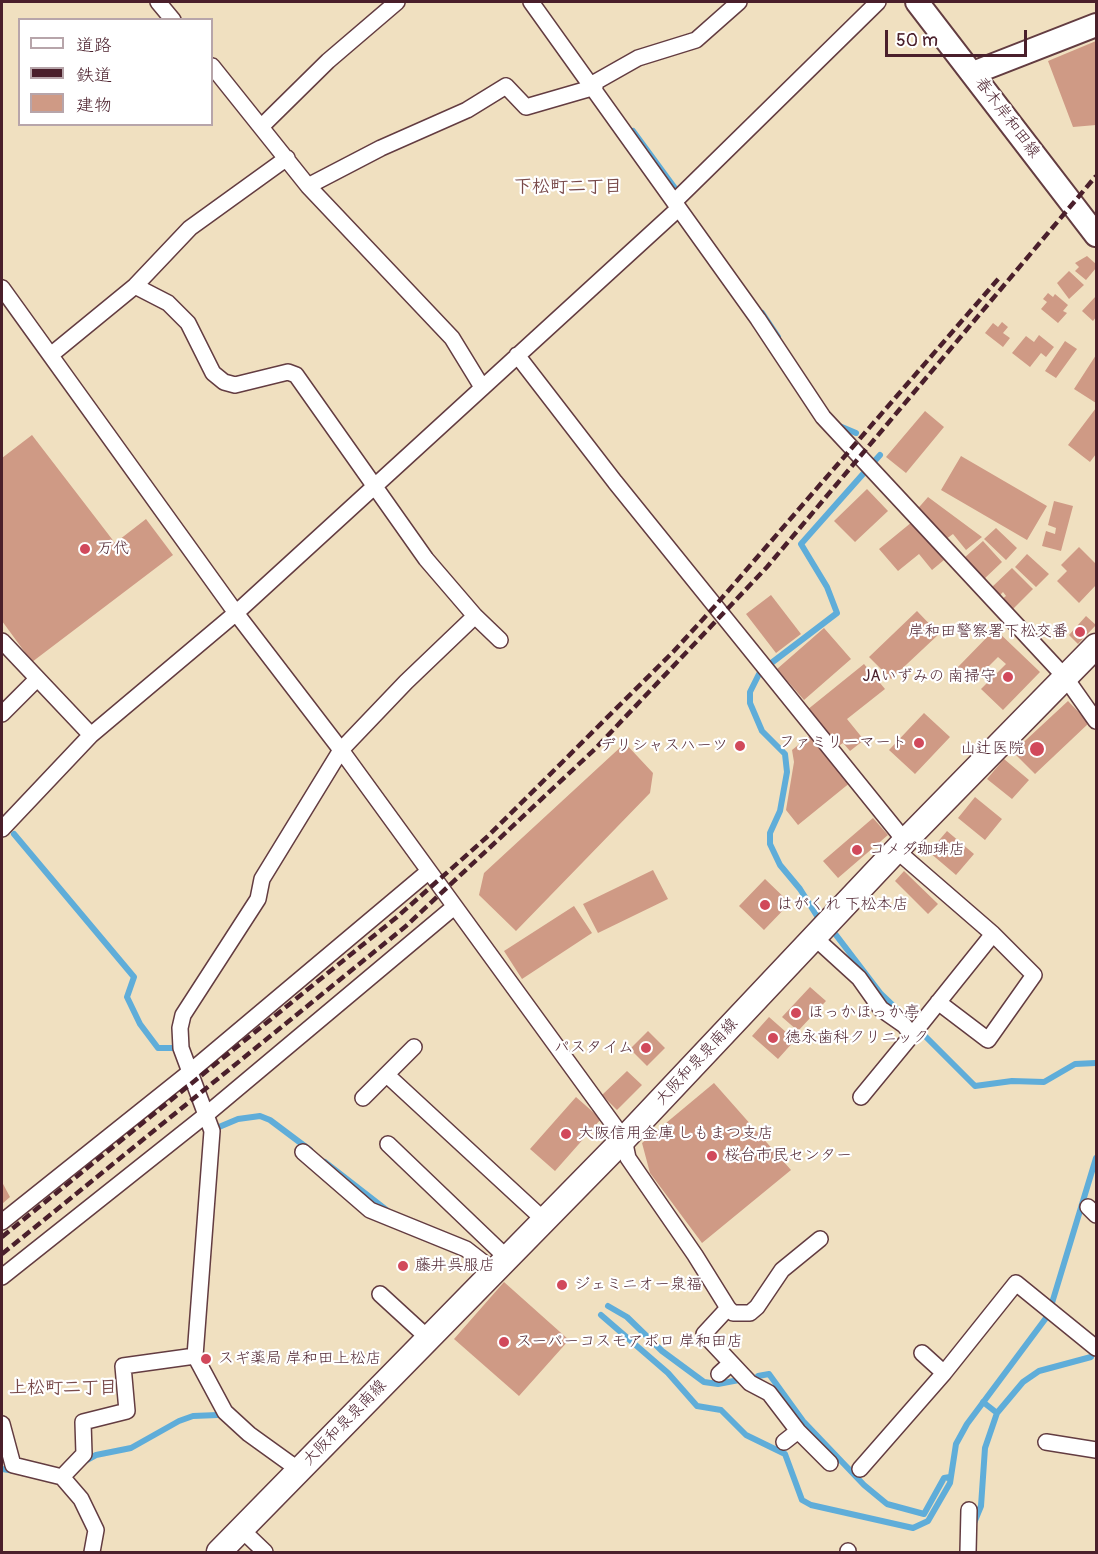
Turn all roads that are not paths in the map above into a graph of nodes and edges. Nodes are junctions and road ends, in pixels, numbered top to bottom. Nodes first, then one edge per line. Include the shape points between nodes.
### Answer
1 (158, 2) edge
2 (397, 2) edge
3 (531, 2) edge
4 (739, 2) edge
5 (878, 2) edge
6 (917, 2) edge
7 (171, 18) edge
8 (1096, 25) edge
9 (213, 67) edge
10 (973, 74) junction
11 (593, 86) junction
12 (262, 126) junction
13 (287, 158) junction
14 (308, 186) junction
15 (677, 205) junction
16 (1096, 235) edge
17 (135, 286) junction
18 (2, 288) edge
19 (52, 354) junction
20 (517, 355) junction
21 (483, 387) junction
22 (373, 486) junction
23 (236, 613) junction
24 (475, 616) junction
25 (500, 640) dead end
26 (2, 641) edge
27 (1096, 646) edge
28 (1065, 677) junction
29 (37, 679) junction
30 (2, 714) edge
31 (1096, 721) edge
32 (91, 735) junction
33 (341, 750) junction
34 (2, 830) edge
35 (901, 845) junction
36 (429, 872) junction
37 (454, 907) junction
38 (993, 934) junction
39 (814, 937) junction
40 (938, 1002) junction
41 (912, 1035) junction
42 (414, 1047) dead end
43 (191, 1071) junction
44 (387, 1075) junction
45 (861, 1097) dead end
46 (363, 1098) dead end
47 (207, 1114) junction
48 (624, 1138) junction
49 (388, 1144) dead end
50 (303, 1152) dead end
51 (543, 1218) junction
52 (2, 1222) edge
53 (820, 1239) dead end
54 (499, 1264) junction
55 (2, 1277) edge
56 (380, 1294) dead end
57 (728, 1308) junction
58 (428, 1338) junction
59 (1096, 1348) edge
60 (922, 1353) dead end
61 (195, 1356) junction
62 (731, 1363) junction
63 (944, 1373) junction
64 (719, 1374) dead end
65 (2, 1424) edge
66 (798, 1431) junction
67 (784, 1442) dead end
68 (1046, 1442) dead end
69 (1096, 1450) edge
70 (830, 1463) dead end
71 (860, 1469) dead end
72 (299, 1470) junction
73 (62, 1477) junction
74 (969, 1510) dead end
75 (242, 1530) junction
76 (93, 1550) edge
77 (76, 1552) edge
78 (219, 1552) edge
79 (265, 1552) edge
80 (968, 1552) edge

1 - 7 street
2 - 12 street
3 - 11 street
4 - 11 street via 696,40 638,58
5 - 15 street
6 - 10 main road, 春木岸和田線
8 - 10 main road
9 - 12 street
10 - 16 main road, 春木岸和田線
11 - 14 street via 526,107 506,86 467,110
11 - 15 street
12 - 13 street
13 - 14 street
13 - 17 street via 190,228
14 - 21 street via 452,338
15 - 20 street
15 - 28 street via 823,417
17 - 19 street
17 - 22 street via 168,303 188,322 213,373 224,382 235,385 288,372 296,375
18 - 19 street
19 - 23 street
20 - 21 street
20 - 35 street
21 - 22 street
22 - 23 street
22 - 24 street via 426,559
23 - 32 street
23 - 33 street
24 - 25 street
24 - 33 street
26 - 29 street
27 - 28 main road, 大阪和泉泉南線
28 - 31 street
28 - 35 main road, 大阪和泉泉南線
29 - 30 street
29 - 32 street
32 - 34 street
33 - 36 street
33 - 43 street via 262,879 258,899 183,1015 181,1048
35 - 38 street
35 - 39 main road, 大阪和泉泉南線
36 - 37 street
36 - 43 street
37 - 47 street
37 - 48 street
38 - 40 street
38 - 40 street via 1034,975 988,1040
39 - 41 street via 859,978 881,1009
39 - 48 main road, 大阪和泉泉南線
40 - 41 street
41 - 45 street
42 - 44 street
43 - 47 street
43 - 52 street
44 - 46 street
44 - 51 street
47 - 55 street
47 - 61 street via 212,1131
48 - 51 main road, 大阪和泉泉南線
48 - 57 street via 627,1158
49 - 54 street
50 - 54 street via 370,1210
51 - 54 main road, 大阪和泉泉南線
53 - 57 street via 783,1270 750,1313 733,1313
54 - 58 main road, 大阪和泉泉南線
56 - 58 street
57 - 62 street via 705,1335
58 - 72 main road, 大阪和泉泉南線
59 - 63 street via 1016,1283
60 - 63 street
61 - 72 street via 225,1412
61 - 73 street via 123,1366 127,1411 83,1422 84,1454
62 - 64 street
62 - 66 street via 750,1383 769,1393
63 - 71 street
65 - 73 street via 13,1465
66 - 67 street
66 - 70 street
68 - 69 street
72 - 75 main road, 大阪和泉泉南線
73 - 76 street via 81,1499 96,1530
74 - 80 street
75 - 78 main road, 大阪和泉泉南線
75 - 79 street
76 - 77 street

